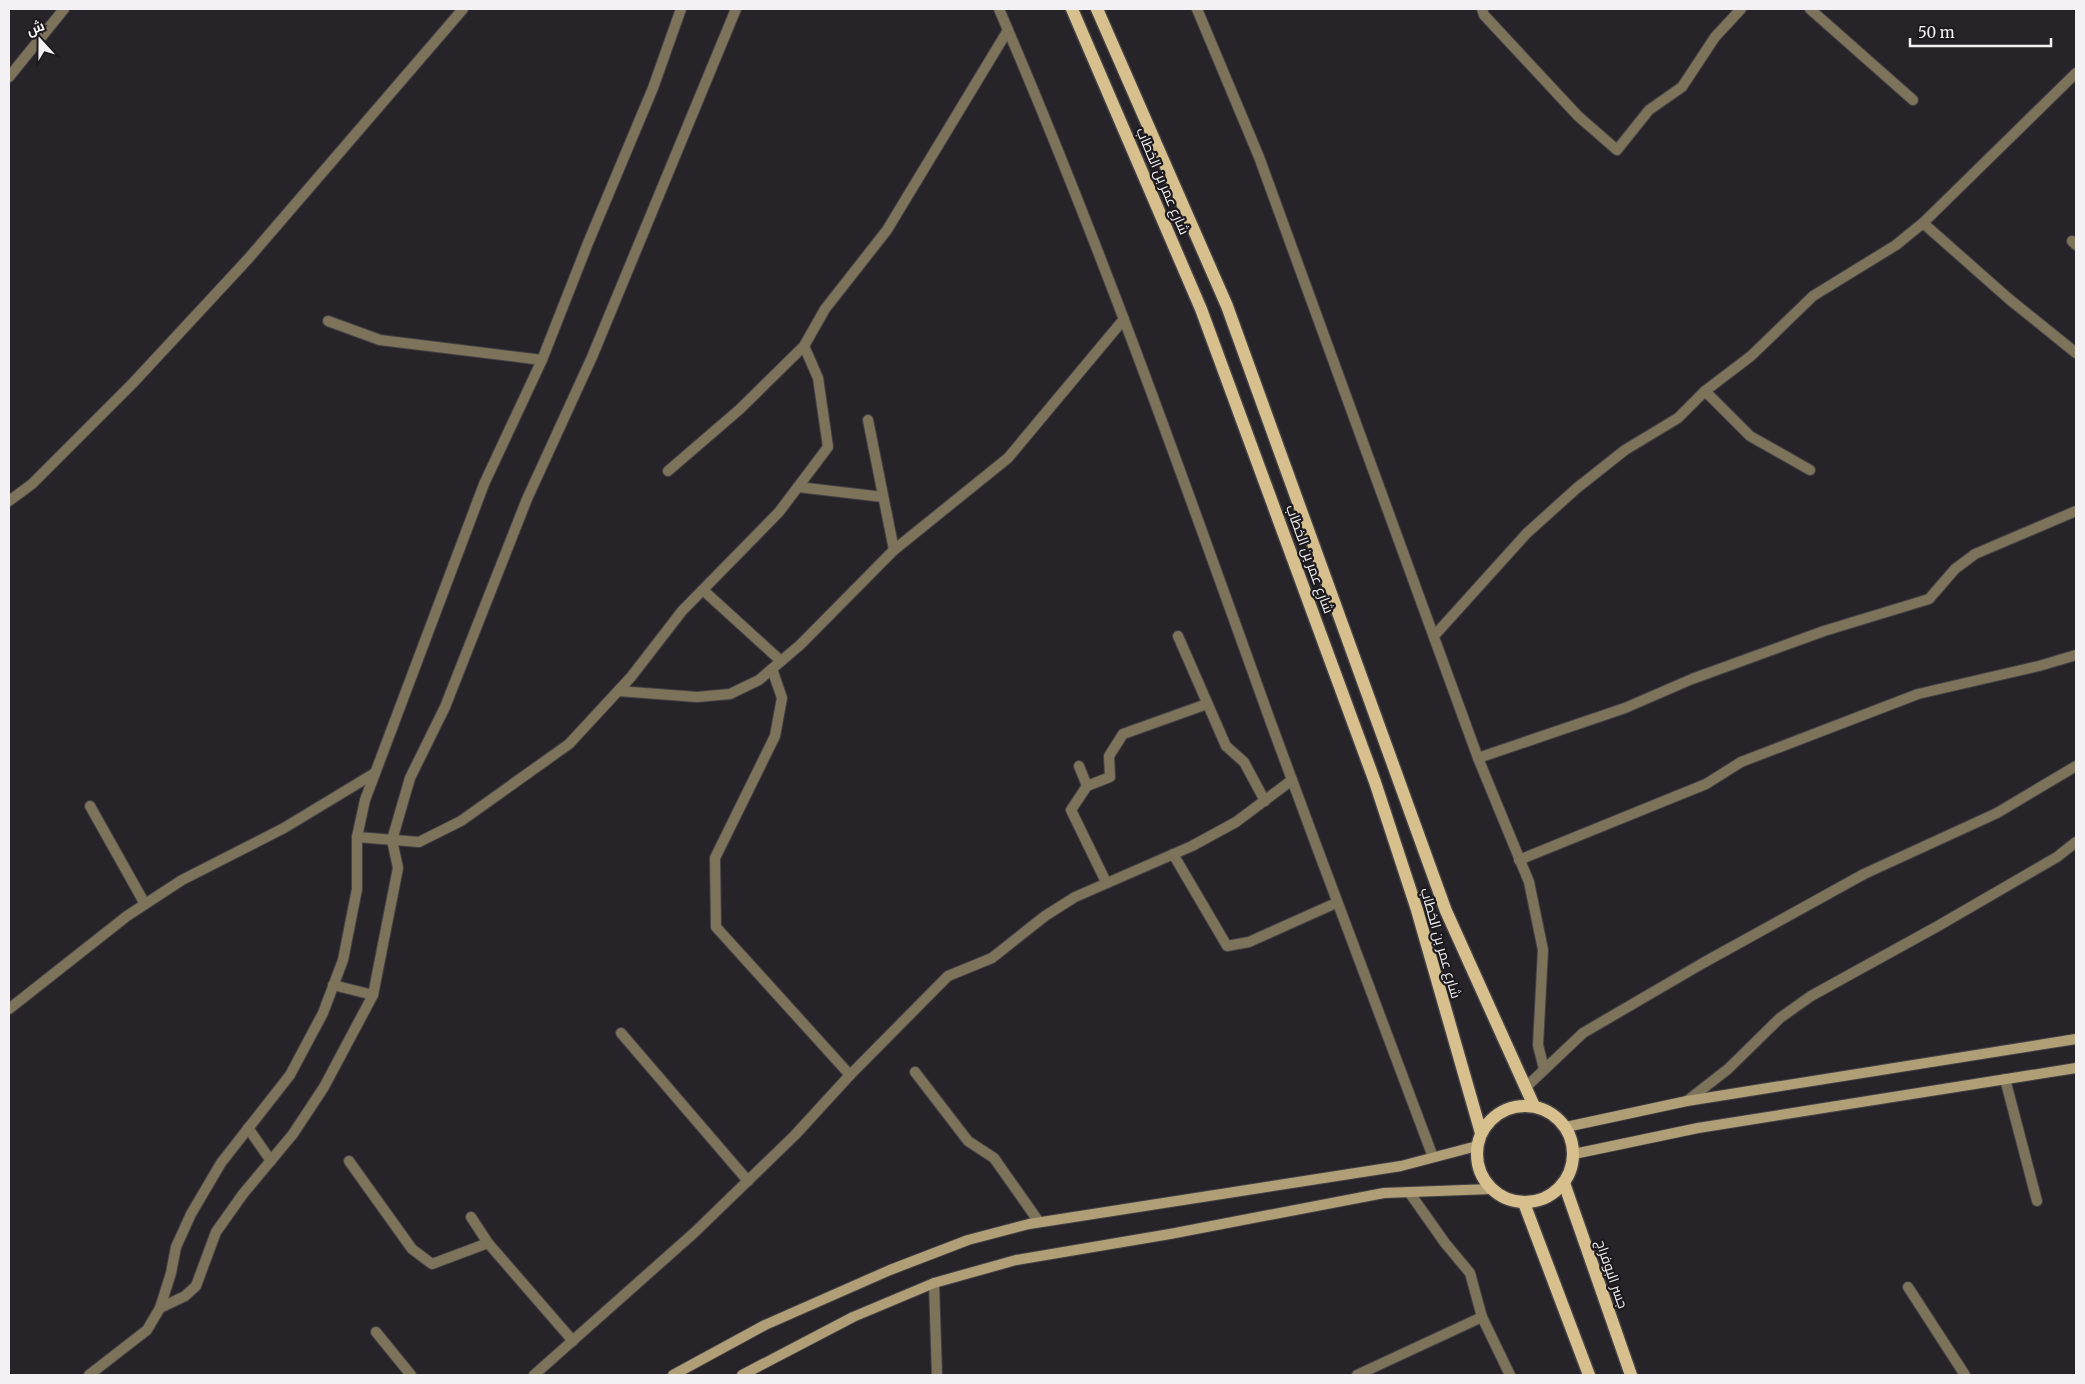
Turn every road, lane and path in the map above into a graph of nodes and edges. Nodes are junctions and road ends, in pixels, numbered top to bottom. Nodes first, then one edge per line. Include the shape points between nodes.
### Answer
1 (64, 9) edge
2 (463, 9) edge
3 (681, 9) edge
4 (736, 9) edge
5 (998, 9) edge
6 (1072, 9) edge
7 (1096, 9) edge
8 (1197, 9) edge
9 (1482, 9) edge
10 (1741, 9) edge
11 (1810, 9) edge
12 (1008, 30) junction
13 (2076, 73) edge
14 (9, 77) edge
15 (1913, 100) dead end
16 (1923, 222) junction
17 (1124, 319) junction
18 (328, 321) dead end
19 (804, 346) junction
20 (2076, 353) edge
21 (542, 360) junction
22 (1705, 391) junction
23 (868, 420) dead end
24 (1810, 470) dead end
25 (668, 471) dead end
26 (798, 487) junction
27 (883, 498) junction
28 (9, 501) edge
29 (2076, 511) edge
30 (894, 550) junction
31 (703, 590) junction
32 (1178, 636) dead end
33 (1434, 636) junction
34 (2076, 655) edge
35 (781, 661) junction
36 (772, 669) junction
37 (618, 691) junction
38 (1208, 704) junction
39 (1478, 758) junction
40 (1079, 766) dead end
41 (2076, 766) edge
42 (375, 773) junction
43 (1292, 780) junction
44 (1087, 786) junction
45 (1266, 801) junction
46 (90, 806) dead end
47 (357, 837) junction
48 (392, 840) junction
49 (2076, 842) edge
50 (1173, 854) junction
51 (1520, 860) junction
52 (1106, 882) junction
53 (1336, 903) junction
54 (145, 904) junction
55 (333, 985) junction
56 (372, 995) junction
57 (9, 1009) edge
58 (621, 1033) dead end
59 (2076, 1039) edge
60 (2076, 1068) edge
61 (1544, 1069) junction
62 (915, 1072) dead end
63 (850, 1075) junction
64 (2005, 1079) junction
65 (1526, 1088) junction
66 (1687, 1101) junction
67 (1534, 1106) junction
68 (1566, 1127) junction
69 (248, 1128) junction
70 (1481, 1133) junction
71 (1477, 1146) junction
72 (1574, 1154) junction
73 (1433, 1157) junction
74 (271, 1161) junction
75 (349, 1161) dead end
76 (748, 1181) junction
77 (1564, 1183) junction
78 (1491, 1189) junction
79 (1409, 1192) junction
80 (2037, 1202) dead end
81 (1524, 1203) junction
82 (471, 1217) dead end
83 (1039, 1222) junction
84 (488, 1243) junction
85 (934, 1284) junction
86 (1908, 1287) dead end
87 (160, 1308) junction
88 (1482, 1317) junction
89 (376, 1332) dead end
90 (574, 1341) junction
91 (89, 1375) edge
92 (410, 1375) edge
93 (534, 1375) edge
94 (673, 1375) edge
95 (742, 1375) edge
96 (937, 1375) edge
97 (1357, 1375) edge
98 (1510, 1375) edge
99 (1590, 1375) edge
100 (1631, 1375) edge
101 (1965, 1375) edge

1 - 14 street
2 - 28 street via 241,266 133,383 32,484
3 - 21 street via 653,88
4 - 48 street via 592,357 527,498 445,707 410,778
5 - 12 street
6 - 70 main road, شارع عمر بن الخطاب via 1200,309 1372,773 1417,910
7 - 65 main road, شارع عمر بن الخطاب via 1227,306 1446,911
8 - 33 street via 1259,157
9 - 10 street via 1484,15 1578,116 1617,150 1649,110 1682,87 1714,38
11 - 15 street
12 - 17 street via 1094,237
12 - 19 street via 887,230 825,309
13 - 16 street
16 - 20 street via 2009,299
16 - 22 street via 1896,245 1813,296 1751,356
17 - 30 street via 1008,458
17 - 43 street
18 - 21 street via 380,340
19 - 25 street via 740,409
19 - 26 street via 818,378 828,447
21 - 42 street via 484,484
22 - 24 street via 1750,436
22 - 33 street via 1678,418 1625,450 1527,533
23 - 27 street
26 - 27 street
26 - 31 street via 779,512
27 - 30 street
29 - 39 street via 1975,554 1955,569 1929,599 1824,631 1692,679 1625,708
30 - 35 street
31 - 35 street
31 - 37 street via 682,611
32 - 38 street
33 - 39 street
34 - 51 street via 1918,694 1749,759 1706,784
35 - 36 street
36 - 37 street via 759,680 730,694 697,697
36 - 63 street via 782,698 775,736 714,858 716,927
37 - 48 street via 569,744 461,821 419,842
38 - 44 street via 1123,734 1109,756 1110,777
38 - 45 street via 1226,746 1244,762
39 - 51 street
40 - 44 street
41 - 61 street via 1996,813 1864,874 1702,963 1583,1033
42 - 47 street
42 - 54 street via 284,828 182,880
43 - 45 street
43 - 53 street
44 - 52 street via 1071,810
45 - 50 street via 1236,822
46 - 54 street
47 - 48 street
47 - 55 street via 357,889 342,960
48 - 56 street via 398,868
49 - 66 street via 2057,857 1811,996 1780,1018 1728,1069
50 - 52 street
50 - 53 street via 1227,946 1249,942
51 - 61 street via 1529,882 1544,950 1538,1045
52 - 63 street via 1045,916 992,958 948,976
53 - 73 street
54 - 57 street
55 - 56 street
55 - 69 street via 323,1013 290,1075
56 - 74 street via 324,1087
58 - 76 street
59 - 66 main road
60 - 64 main road
61 - 65 street
62 - 83 street via 968,1141 994,1158
63 - 76 street
64 - 72 main road via 1698,1128
64 - 80 street
65 - 67 main road, شارع عمر بن الخطاب
66 - 68 main road
67 - 68 main road via 1547,1110
67 - 70 main road via 1518,1106 1503,1111 1490,1120
68 - 72 main road
69 - 74 street
69 - 87 street via 221,1163 191,1214 176,1247
70 - 71 main road
71 - 73 main road
71 - 78 main road via 1477,1162
72 - 77 main road
73 - 83 main road via 1401,1166
74 - 87 street via 216,1232 196,1286 185,1296
75 - 84 street via 412,1249 432,1264
76 - 90 street
77 - 81 main road via 1553,1194
77 - 100 main road, جسر البوفراج
78 - 79 main road
78 - 81 main road via 1506,1199
79 - 85 main road via 1384,1193 1016,1260
79 - 88 street via 1470,1273
81 - 99 main road
82 - 84 street
83 - 94 main road via 968,1240 890,1270 765,1325
84 - 90 street
85 - 95 main road via 853,1317
85 - 96 street
86 - 101 street
87 - 91 street via 147,1330
88 - 97 street
88 - 98 street
89 - 92 street
90 - 93 street

